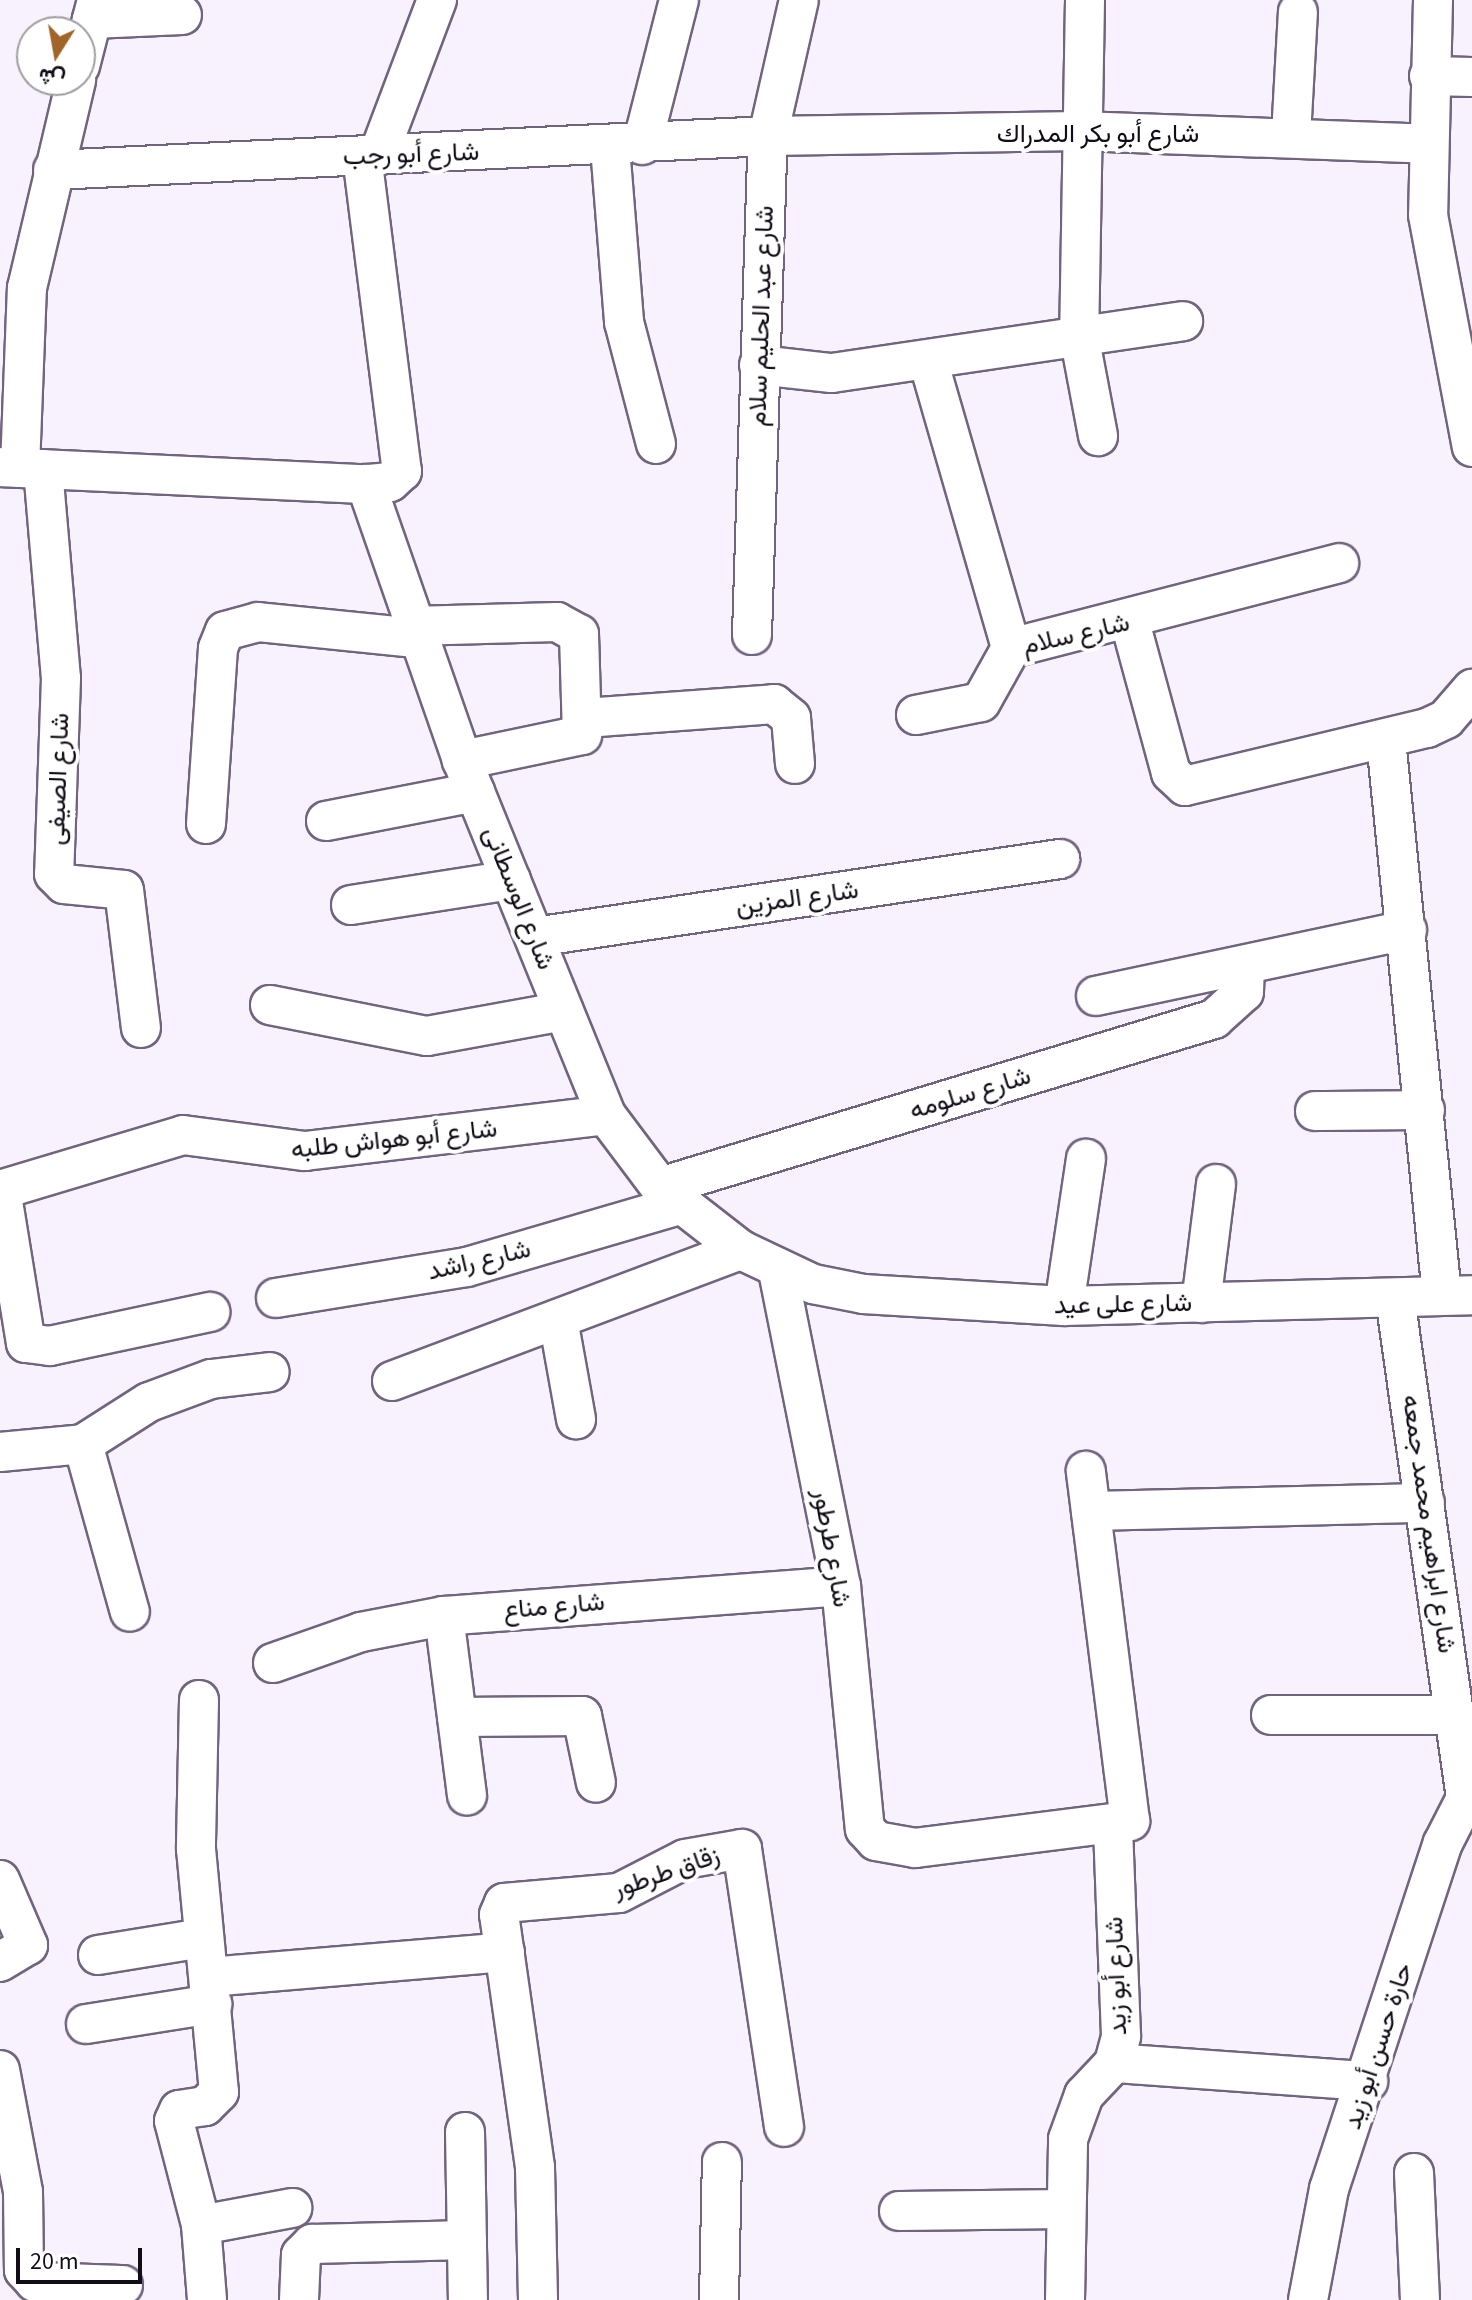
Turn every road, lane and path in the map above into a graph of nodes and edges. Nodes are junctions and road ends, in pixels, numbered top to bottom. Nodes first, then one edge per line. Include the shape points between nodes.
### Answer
1 (437, 0) edge
2 (679, 0) edge
3 (799, 0) edge
4 (1085, 0) edge
5 (1433, 0) edge
6 (95, 9) edge
7 (1298, 12) dead end
8 (182, 15) dead end
9 (1429, 76) junction
10 (1472, 77) edge
11 (72, 96) edge
12 (1079, 131) junction
13 (768, 136) junction
14 (1291, 136) junction
15 (1428, 144) junction
16 (626, 146) junction
17 (370, 156) junction
18 (53, 170) junction
19 (1183, 321) dead end
20 (1079, 335) junction
21 (928, 360) junction
22 (759, 365) junction
23 (1098, 436) dead end
24 (656, 444) dead end
25 (1472, 447) edge
26 (21, 468) edge
27 (353, 481) junction
28 (1339, 563) dead end
29 (1130, 622) junction
30 (414, 632) junction
31 (752, 635) dead end
32 (1011, 648) junction
33 (1472, 689) edge
34 (916, 715) dead end
35 (585, 718) junction
36 (1386, 740) junction
37 (795, 764) dead end
38 (469, 776) junction
39 (326, 821) dead end
40 (206, 824) dead end
41 (1060, 859) dead end
42 (511, 880) junction
43 (351, 905) dead end
44 (1407, 930) junction
45 (535, 937) junction
46 (1245, 965) junction
47 (1096, 996) dead end
48 (270, 1005) dead end
49 (564, 1011) junction
50 (141, 1028) dead end
51 (1425, 1110) junction
52 (1315, 1111) dead end
53 (606, 1115) junction
54 (1086, 1159) dead end
55 (1216, 1184) dead end
56 (1, 1189) edge
57 (669, 1196) junction
58 (741, 1250) junction
59 (778, 1271) junction
60 (1457, 1295) edge
61 (276, 1298) dead end
62 (1395, 1298) junction
63 (1201, 1303) junction
64 (1064, 1306) junction
65 (210, 1312) dead end
66 (558, 1319) junction
67 (270, 1372) dead end
68 (392, 1381) dead end
69 (576, 1419) dead end
70 (83, 1444) junction
71 (0, 1452) edge
72 (1086, 1471) dead end
73 (1425, 1503) junction
74 (1091, 1511) junction
75 (841, 1586) junction
76 (130, 1612) dead end
77 (444, 1616) junction
78 (273, 1663) dead end
79 (199, 1700) dead end
80 (1271, 1715) dead end
81 (1457, 1715) junction
82 (457, 1717) junction
83 (596, 1783) dead end
84 (467, 1796) dead end
85 (1469, 1796) edge
86 (1123, 1816) junction
87 (0, 1880) edge
88 (203, 1938) junction
89 (505, 1952) junction
90 (98, 1955) dead end
91 (0, 1962) edge
92 (210, 1991) junction
93 (86, 2024) dead end
94 (1114, 2063) junction
95 (0, 2070) edge
96 (1368, 2081) junction
97 (784, 2127) dead end
98 (465, 2132) dead end
99 (722, 2162) dead end
100 (1414, 2173) dead end
101 (12, 2195) edge
102 (292, 2208) dead end
103 (1066, 2209) junction
104 (899, 2211) dead end
105 (201, 2225) junction
106 (467, 2240) junction
107 (123, 2285) dead end
108 (207, 2300) edge
109 (299, 2300) edge
110 (468, 2300) edge
111 (538, 2300) edge
112 (719, 2300) edge
113 (1065, 2300) edge
114 (1308, 2300) edge
115 (1420, 2300) edge

1 - 17 street
2 - 16 street
3 - 13 street, شارع عبد الحليم سلام
4 - 12 street
5 - 9 street
6 - 8 street
7 - 14 street
9 - 10 street
9 - 15 street
11 - 18 street
12 - 13 street, شارع أبو بكر المدراك
12 - 14 street, شارع أبو بكر المدراك
12 - 20 street
13 - 16 street, شارع أبو رجب
13 - 22 street, شارع عبد الحليم سلام
14 - 15 street, شارع أبو بكر المدراك
15 - 25 street via 1428,215
16 - 17 street, شارع أبو رجب
16 - 24 street via 624,322
17 - 18 street, شارع أبو رجب
17 - 27 street via 402,471 390,482
18 - 26 street via 27,288
19 - 20 street
20 - 21 street
20 - 23 street
21 - 22 street via 832,373
21 - 32 street, شارع سلام
22 - 31 street, شارع عبد الحليم سلام
26 - 27 street
26 - 50 street, شارع الصيفى via 61,678 54,874 64,884 124,890
27 - 30 street, شارع الوسطانى
28 - 29 street, شارع سلام
29 - 32 street, شارع سلام
29 - 36 street via 1171,773 1185,786
30 - 35 street via 557,622 579,634
30 - 38 street, شارع الوسطانى
30 - 40 street via 258,622 225,631 218,648
32 - 34 street via 981,702
33 - 36 street via 1446,719
35 - 37 street via 774,704 791,718
35 - 38 street via 575,740
36 - 44 street
38 - 39 street
38 - 42 street, شارع الوسطانى
41 - 45 street, شارع المزين
42 - 43 street
42 - 45 street, شارع الوسطانى
44 - 46 street
44 - 51 street
45 - 49 street, شارع الوسطانى
46 - 47 street
46 - 57 street, شارع سلومه via 1244,992 1214,1019
48 - 49 street via 427,1036
49 - 53 street, شارع الوسطانى
51 - 52 street
51 - 60 street
53 - 56 street, شارع أبو هواش طلبه via 305,1151 183,1135
53 - 57 street, شارع الوسطانى
54 - 64 street
55 - 63 street
56 - 65 street via 26,1343 50,1346
57 - 58 street, شارع الوسطانى
57 - 61 street, شارع راشد via 467,1267
58 - 59 street, شارع الوسطانى
58 - 66 street
59 - 64 street, شارع على عيد via 863,1294
59 - 75 street, شارع طرطور
60 - 62 street, شارع على عيد
62 - 63 street, شارع على عيد
62 - 73 street, شارع ابراهيم محمد جمعه
63 - 64 street, شارع على عيد
66 - 68 street
66 - 69 street
67 - 70 street via 211,1379 149,1402
70 - 71 street
70 - 76 street
72 - 74 street, شارع أبو زيد
73 - 74 street
73 - 81 street, شارع ابراهيم محمد جمعه
74 - 86 street, شارع أبو زيد
75 - 77 street, شارع مناع
75 - 86 street, شارع طرطور via 865,1829 876,1841 915,1848
77 - 78 street, شارع مناع via 361,1632
77 - 82 street
79 - 88 street
80 - 81 street
81 - 85 street, شارع ابراهيم محمد جمعه
82 - 83 street via 582,1716
82 - 84 street
85 - 96 street, حارة حسن أبو زيد via 1443,1843
86 - 94 street, شارع أبو زيد via 1121,2036
87 - 91 street via 28,1945
88 - 90 street
88 - 92 street
89 - 92 street
89 - 97 street, زقاق طرطور via 499,1915 510,1899 619,1893 685,1859 742,1849
89 - 111 street, زقاق طرطور via 535,2167
92 - 93 street
92 - 105 street via 219,2092 205,2106 179,2110 174,2121
94 - 96 street
94 - 103 street, شارع أبو زيد via 1072,2118
95 - 101 street
96 - 114 street, حارة حسن أبو زيد via 1329,2189
98 - 106 street
99 - 112 street
100 - 115 street
101 - 107 street via 28,2277
102 - 105 street
103 - 104 street
103 - 113 street, شارع أبو زيد
105 - 108 street
106 - 109 street via 312,2244 301,2255
106 - 110 street

